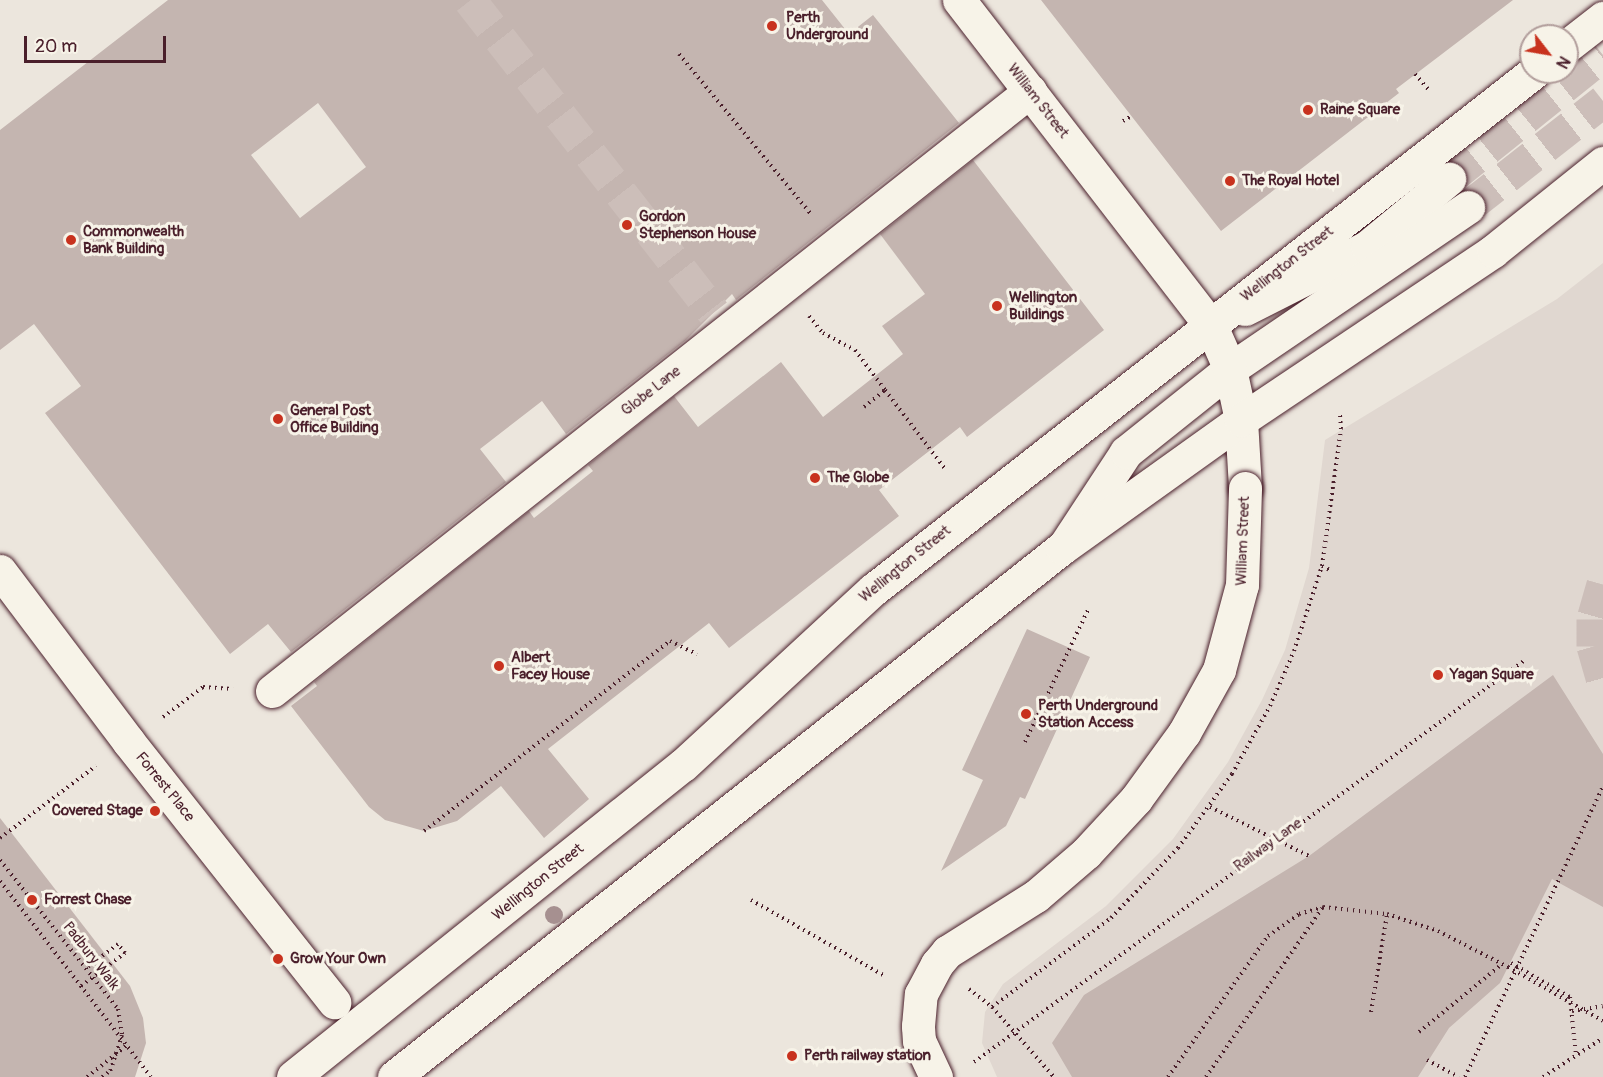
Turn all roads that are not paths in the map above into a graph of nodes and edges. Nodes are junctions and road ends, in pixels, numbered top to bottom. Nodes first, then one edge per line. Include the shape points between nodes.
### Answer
1 (959, 0) edge
2 (1603, 18) edge
3 (1579, 37) edge
4 (1519, 84) edge
5 (1030, 91) junction
6 (1603, 163) edge
7 (1449, 179) tunnel mouth
8 (1468, 207) tunnel mouth
9 (1211, 326) junction
10 (1230, 369) junction
11 (1241, 420) junction
12 (1062, 549) junction
13 (0, 570) edge
14 (272, 691) dead end
15 (334, 1002) dead end
16 (293, 1077) edge
17 (394, 1077) edge
18 (936, 1077) edge

1 - 5 main road, William Street
2 - 3 main road
4 - 9 main road, Wellington Street
5 - 9 main road, William Street
5 - 14 main road, Globe Lane via 721,321
6 - 11 main road via 1492,251
7 - 9 main road via 1367,247
8 - 10 main road
9 - 10 main road, William Street
9 - 16 main road, Wellington Street via 874,589 683,765
10 - 11 main road, William Street
10 - 12 main road via 1126,453
11 - 12 main road
11 - 18 main road, William Street, bridge via 1245,488 1242,585 1220,670 1184,733 1136,799 1086,853 1036,896 947,952 937,964 921,994 918,1026 920,1041
12 - 17 main road
13 - 15 main road, Forrest Place via 128,741

